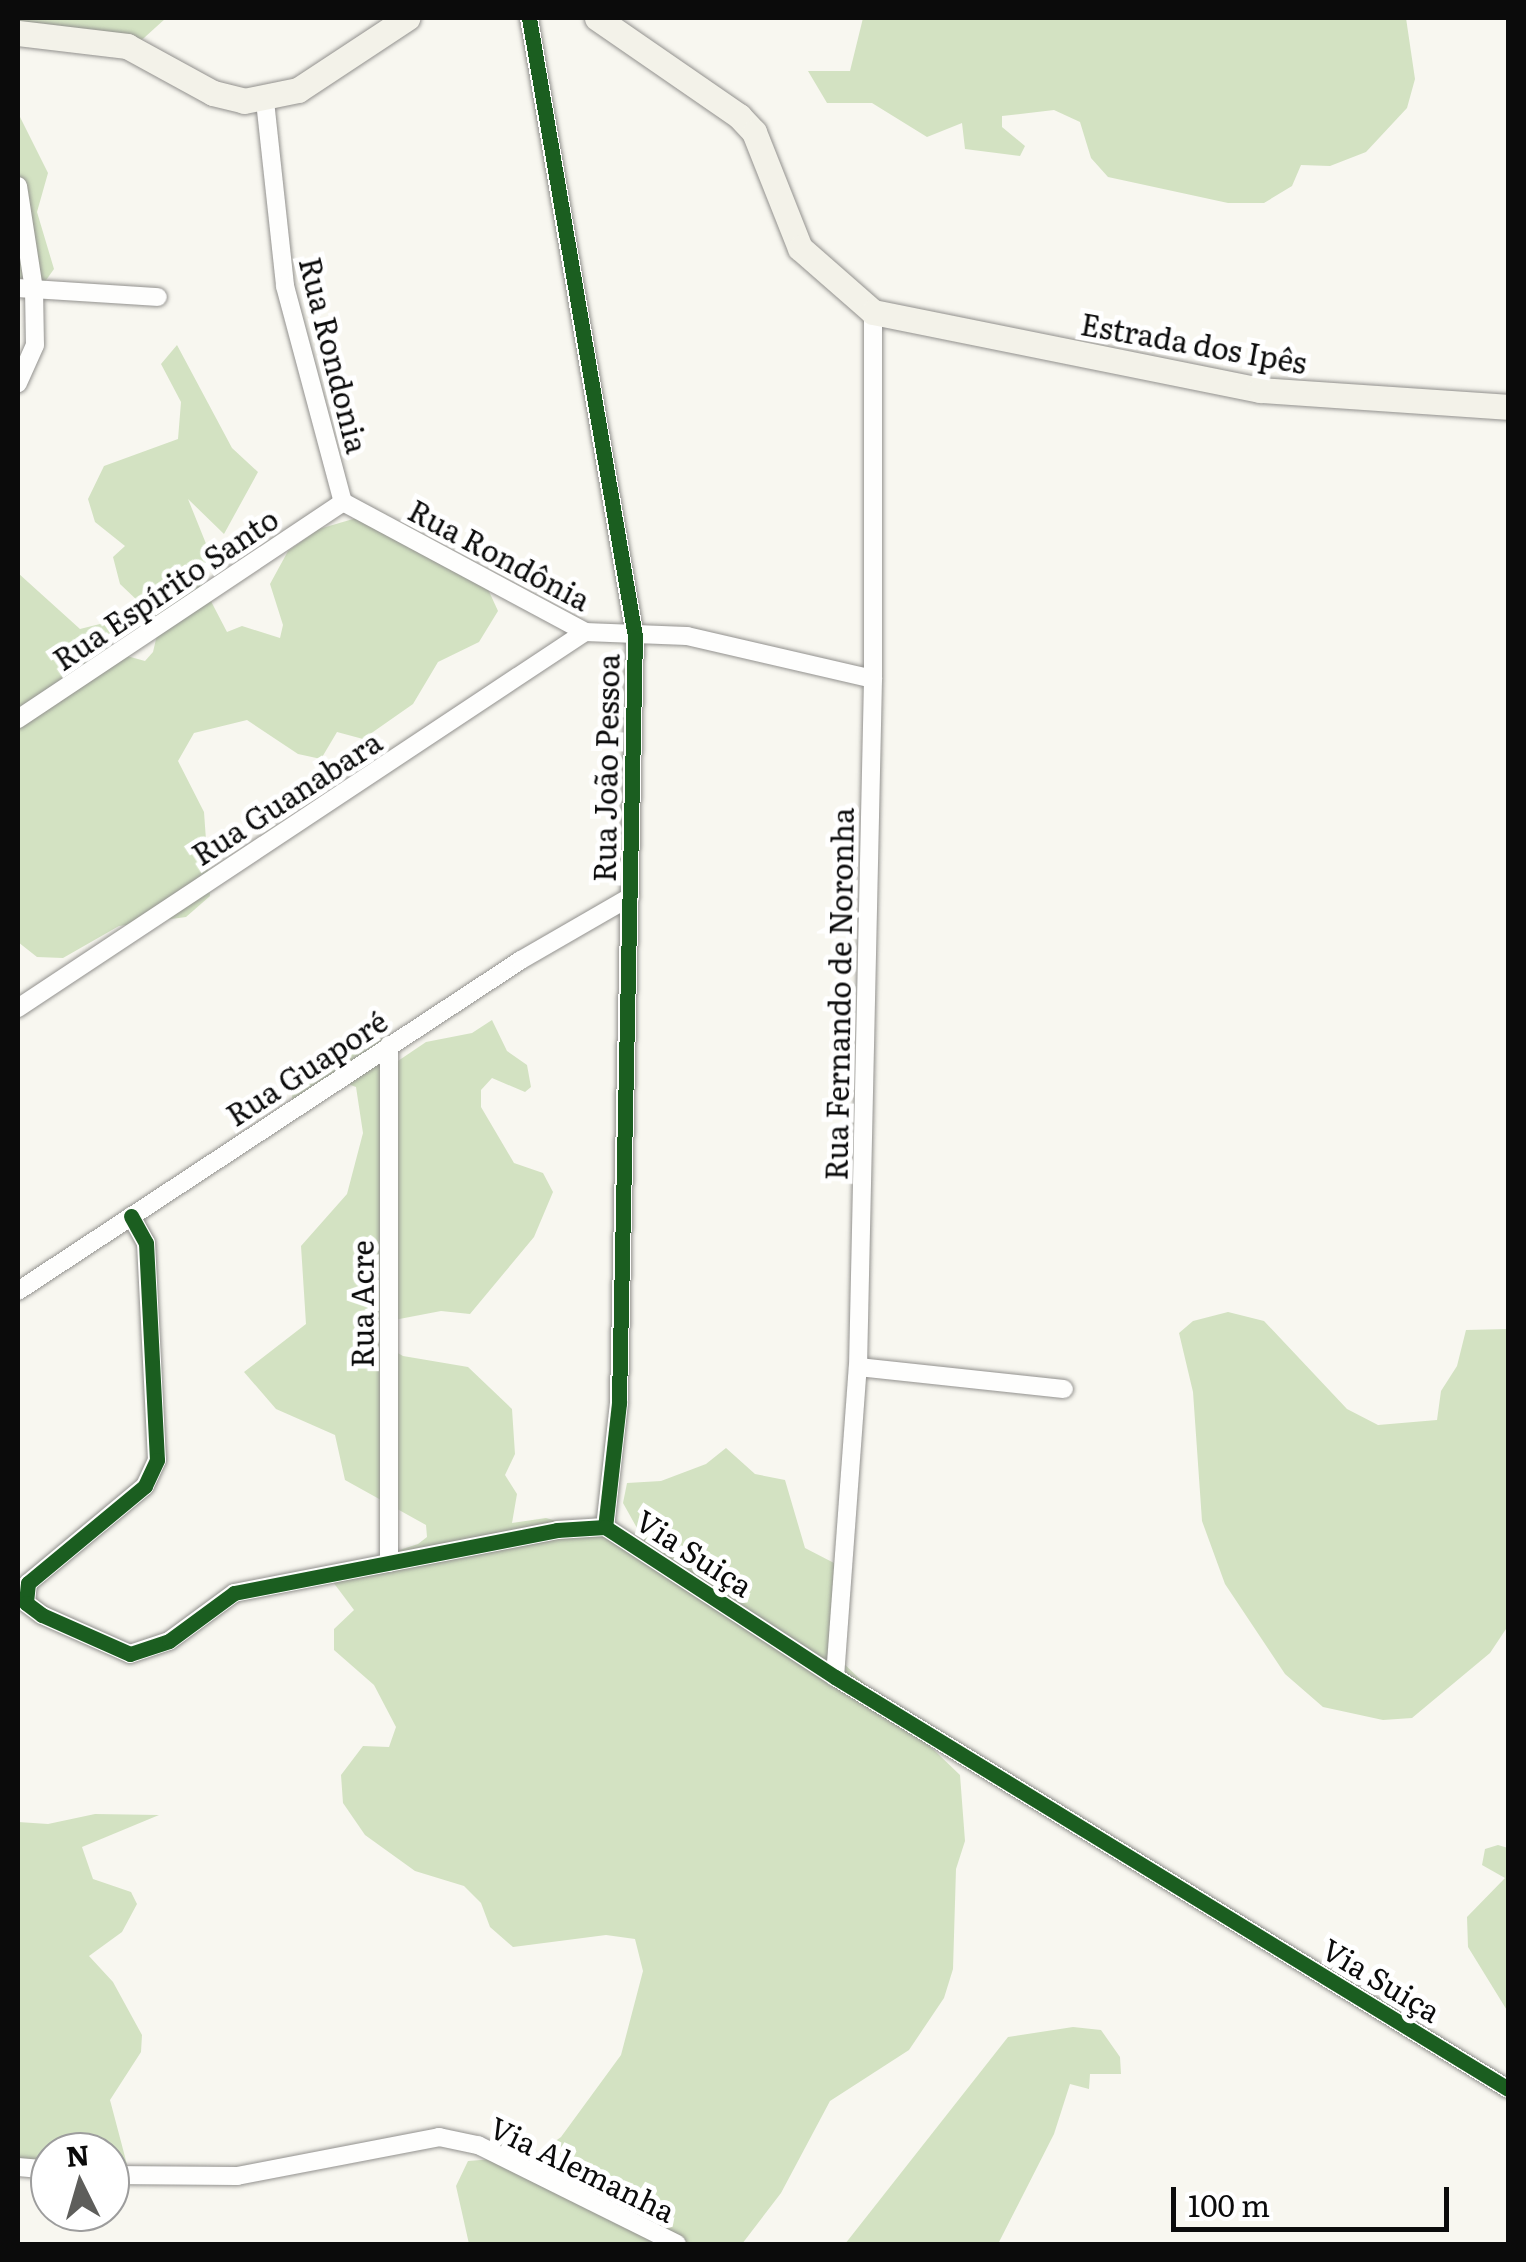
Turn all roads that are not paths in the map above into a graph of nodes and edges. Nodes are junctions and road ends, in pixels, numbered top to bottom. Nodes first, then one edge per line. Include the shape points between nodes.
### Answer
1 (407, 18) edge
2 (529, 18) edge
3 (597, 18) edge
4 (18, 33) edge
5 (265, 100) junction
6 (18, 186) edge
7 (26, 288) edge
8 (158, 297) dead end
9 (872, 312) junction
10 (18, 383) edge
11 (1508, 407) edge
12 (343, 502) junction
13 (585, 632) junction
14 (635, 636) junction
15 (873, 679) junction
16 (18, 719) edge
17 (630, 897) junction
18 (18, 1008) edge
19 (389, 1045) junction
20 (131, 1216) junction
21 (18, 1291) edge
22 (858, 1367) junction
23 (1064, 1388) dead end
24 (604, 1527) junction
25 (388, 1563) junction
26 (835, 1677) junction
27 (1508, 2089) edge
28 (130, 2175) edge
29 (676, 2244) edge

1 - 5 main road via 298,90
2 - 14 street, Rua João Pessoa
3 - 9 main road via 754,132 800,248
4 - 5 main road via 127,46 213,93
5 - 12 street, Rua Rondonia via 285,286
6 - 7 street
7 - 8 street
7 - 10 street via 34,354
9 - 11 main road, Estrada dos Ipês via 1260,390
9 - 15 street, Rua Fernando de Noronha
12 - 13 street, Rua Rondônia
12 - 16 street, Rua Espírito Santo
13 - 14 street, Rua Rondônia
13 - 18 street, Rua Guanabara
14 - 15 street, Rua Rondônia via 716,642
14 - 17 street, Rua João Pessoa
15 - 22 street, Rua Fernando de Noronha
17 - 19 street, Rua Guaporé
17 - 24 street, Rua João Pessoa via 618,1403
19 - 20 street, Rua Guaporé
19 - 25 street, Rua Acre
20 - 21 street, Rua Guaporé
20 - 25 street, Via Suiça via 146,1243 157,1460 145,1486 39,1571 28,1583 26,1602 130,1654 157,1648 234,1593
22 - 23 street
22 - 26 street, Rua Fernando de Noronha
24 - 25 street, Via Suiça
24 - 26 street, Via Suiça
26 - 27 street, Via Suiça
28 - 29 street, Via Alemanha via 237,2176 439,2136 478,2145

